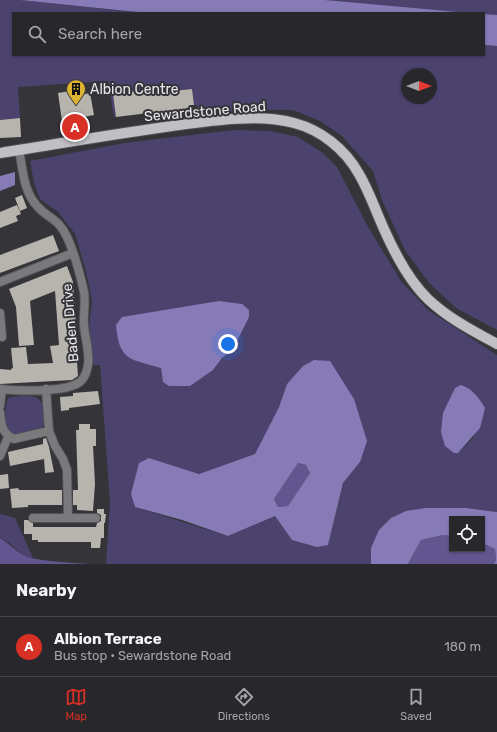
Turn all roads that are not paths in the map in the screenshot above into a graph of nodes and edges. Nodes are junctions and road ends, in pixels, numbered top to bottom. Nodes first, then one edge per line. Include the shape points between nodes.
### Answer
1 (19, 150) junction
2 (0, 153) edge
3 (73, 253) junction
4 (0, 282) edge
5 (0, 314) edge
6 (2, 336) dead end
7 (497, 344) edge
8 (1, 389) edge
9 (46, 389) junction
10 (0, 406) edge
11 (0, 412) edge
12 (49, 431) junction
13 (8, 436) junction
14 (0, 456) edge
15 (33, 518) dead end
16 (68, 518) junction
17 (96, 518) dead end

1 - 2 main road, Sewardstone Road
1 - 3 street, Baden Drive via 26,188 32,201 58,222 67,236
1 - 7 main road, Sewardstone Road via 109,135 221,121 272,119 293,122 309,128 328,139 351,160 397,255 412,280 427,298 440,310
3 - 4 street
3 - 9 street, Baden Drive via 84,293 88,364 85,376 80,382 72,386
5 - 6 street
8 - 9 street, Baden Drive
8 - 10 street
9 - 12 street
11 - 13 street via 1,424
12 - 13 street via 14,439
12 - 16 street via 67,470
13 - 14 street
15 - 16 street
16 - 17 street

